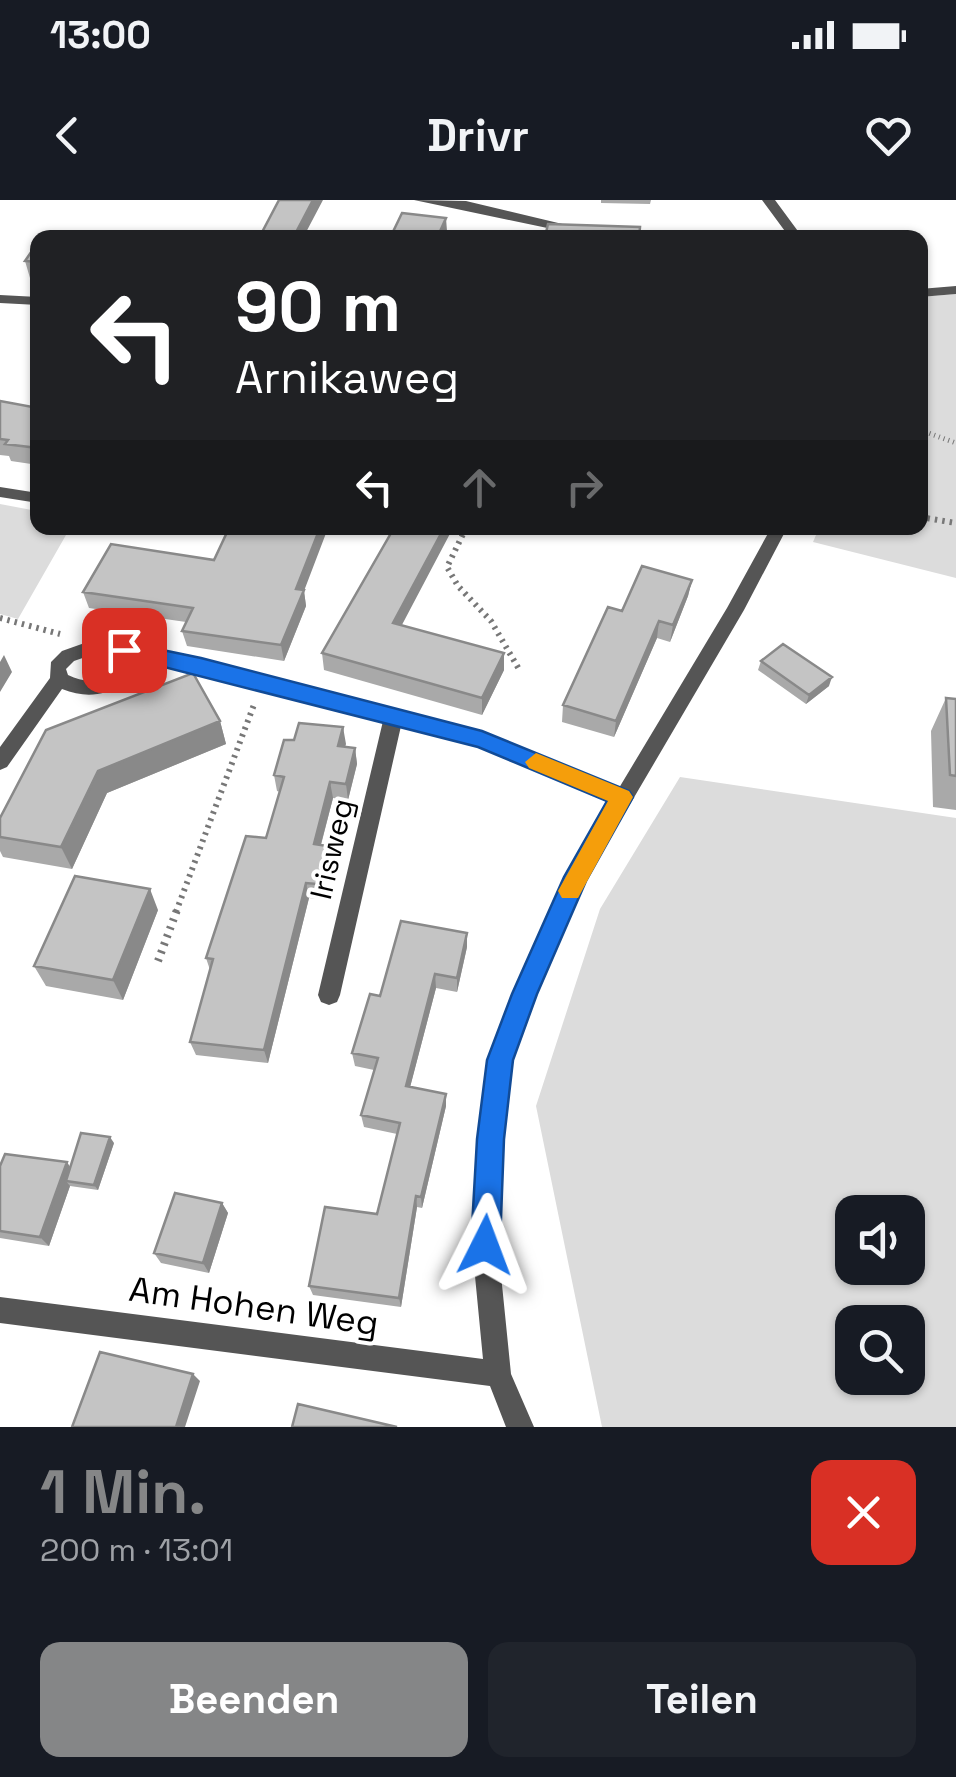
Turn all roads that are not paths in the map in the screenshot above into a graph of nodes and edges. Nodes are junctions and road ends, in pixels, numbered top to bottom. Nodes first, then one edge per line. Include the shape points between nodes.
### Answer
1 (420, 200) edge
2 (768, 200) edge
3 (578, 230) edge
4 (791, 230) edge
5 (956, 290) edge
6 (928, 292) edge
7 (0, 300) edge
8 (30, 301) edge
9 (0, 492) edge
10 (30, 497) edge
11 (775, 535) edge
12 (151, 655) junction
13 (59, 679) junction
14 (394, 716) junction
15 (0, 762) edge
16 (621, 797) junction
17 (329, 995) dead end
18 (0, 1310) edge
19 (498, 1374) junction
20 (520, 1427) edge

1 - 3 street
2 - 4 street
5 - 6 street
7 - 8 street
9 - 10 street
11 - 16 street
12 - 13 street via 99,690 77,690
12 - 13 street via 94,647 57,666
12 - 14 street
13 - 15 street
14 - 16 street via 482,740
14 - 17 street, Irisweg
16 - 19 street via 576,877 500,1060 485,1245
18 - 19 street, Am Hohen Weg
19 - 20 street

